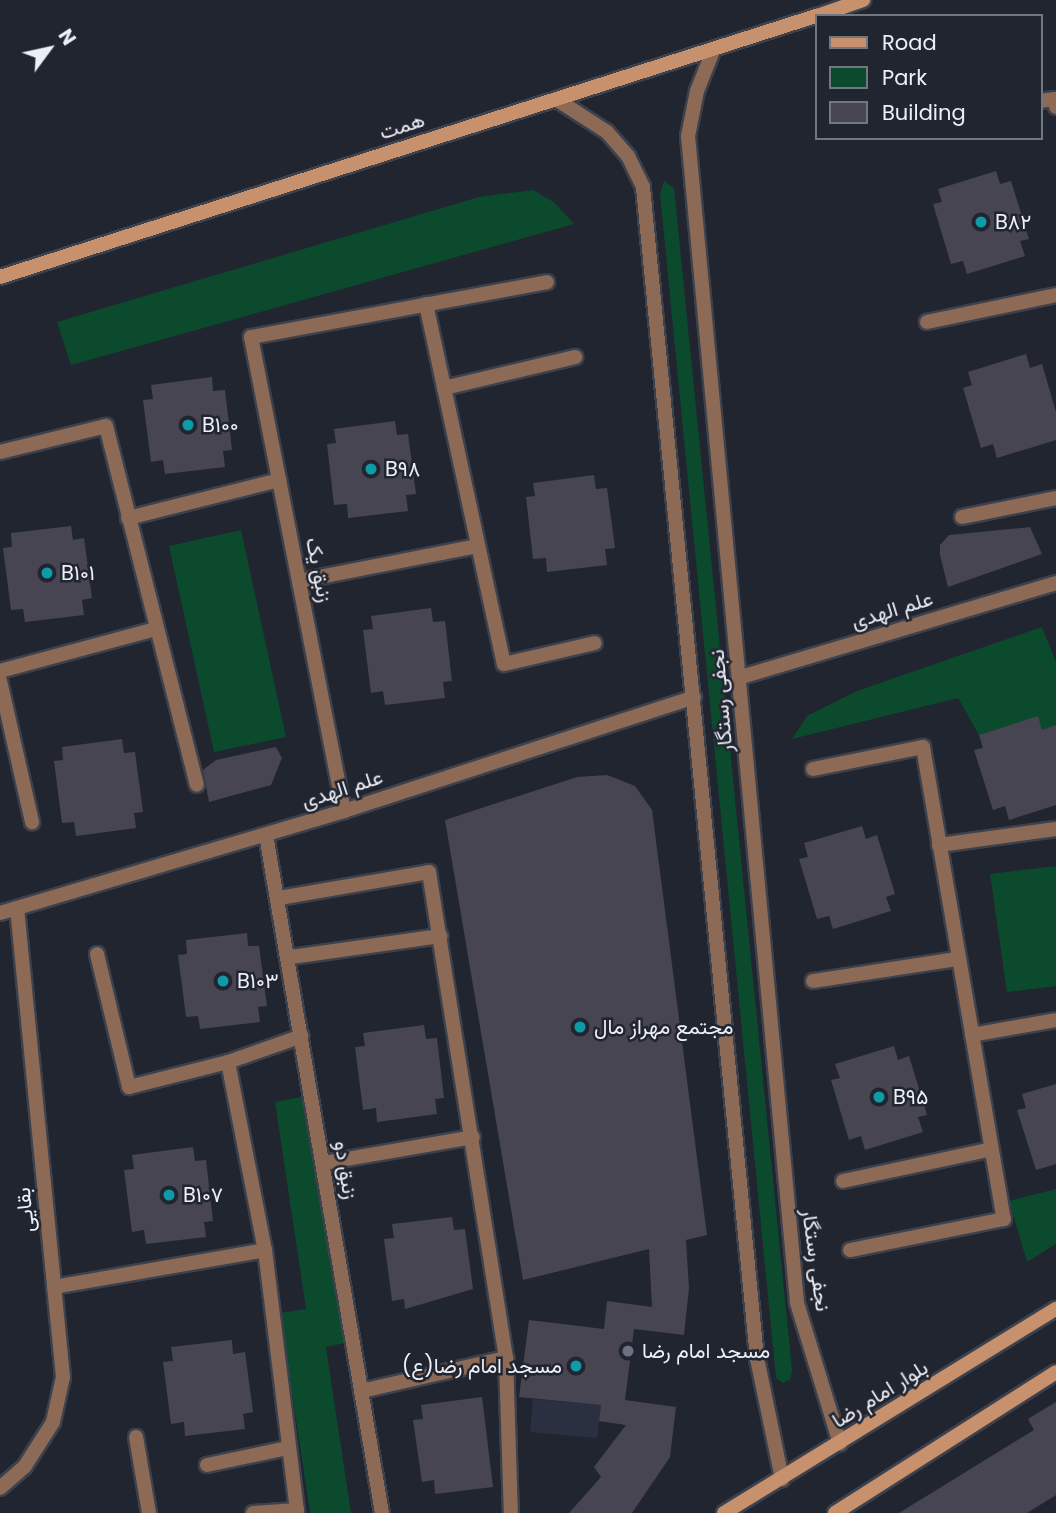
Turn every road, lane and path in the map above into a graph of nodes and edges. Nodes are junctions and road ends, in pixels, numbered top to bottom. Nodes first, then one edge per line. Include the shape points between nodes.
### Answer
1 (863, 0) edge
2 (822, 14) edge
3 (814, 17) edge
4 (713, 51) junction
5 (556, 99) junction
6 (1042, 102) edge
7 (1056, 107) edge
8 (0, 277) edge
9 (547, 282) dead end
10 (1056, 295) edge
11 (426, 304) junction
12 (927, 322) dead end
13 (575, 357) dead end
14 (444, 388) junction
15 (0, 452) edge
16 (279, 480) junction
17 (1056, 498) edge
18 (962, 517) dead end
19 (128, 518) junction
20 (478, 546) junction
21 (299, 581) junction
22 (1056, 583) edge
23 (156, 629) junction
24 (595, 643) dead end
25 (0, 671) edge
26 (741, 677) junction
27 (0, 681) edge
28 (694, 697) junction
29 (813, 769) dead end
30 (197, 785) dead end
31 (344, 811) junction
32 (32, 822) dead end
33 (1056, 830) edge
34 (266, 835) junction
35 (939, 845) junction
36 (279, 898) junction
37 (16, 908) junction
38 (0, 913) edge
39 (441, 936) junction
40 (97, 954) dead end
41 (290, 957) junction
42 (956, 959) junction
43 (813, 981) dead end
44 (1056, 1020) edge
45 (972, 1035) junction
46 (302, 1036) junction
47 (228, 1062) junction
48 (473, 1137) junction
49 (992, 1149) junction
50 (324, 1163) junction
51 (843, 1181) dead end
52 (265, 1250) junction
53 (850, 1250) dead end
54 (54, 1287) junction
55 (1056, 1309) edge
56 (506, 1359) junction
57 (1056, 1372) edge
58 (361, 1391) junction
59 (136, 1437) dead end
60 (840, 1444) junction
61 (288, 1448) junction
62 (207, 1465) dead end
63 (782, 1479) junction
64 (0, 1488) edge
65 (149, 1513) edge
66 (253, 1513) edge
67 (382, 1513) edge
68 (511, 1513) edge
69 (724, 1513) edge
70 (835, 1513) edge

1 - 2 street, همت
3 - 4 street, همت
4 - 5 street, همت
4 - 26 street, نجفی رستگار via 697,91 688,136
5 - 8 street, همت
5 - 28 street, نجفی رستگار via 607,132 628,156 643,187
6 - 7 street via 1055,99
9 - 11 street
10 - 12 street
11 - 14 street
11 - 16 street, زنبق یک via 251,337
13 - 14 street
14 - 20 street
15 - 19 street via 106,426
16 - 19 street
16 - 21 street, زنبق یک
17 - 18 street
19 - 23 street
20 - 21 street
20 - 24 street via 503,664
21 - 31 street, زنبق یک
22 - 26 street, علم الهدی
23 - 25 street
23 - 30 street
26 - 60 street, نجفی رستگار via 797,1303
27 - 32 street
28 - 31 street, علم الهدی
28 - 63 street, نجفی رستگار via 757,1358
29 - 35 street via 923,747
31 - 34 street, علم الهدی
33 - 35 street
34 - 36 street, زنبق دو
34 - 37 street, علم الهدی
35 - 42 street
36 - 39 street via 429,872
36 - 41 street, زنبق دو
37 - 38 street, علم الهدی
37 - 54 street, بقایی
39 - 41 street
39 - 48 street
40 - 47 street via 129,1087
41 - 46 street, زنبق دو
42 - 43 street
42 - 45 street
44 - 45 street
45 - 49 street
46 - 47 street
46 - 50 street, زنبق دو
47 - 52 street
48 - 50 street
48 - 56 street
49 - 51 street
49 - 53 street via 1004,1219
50 - 58 street, زنبق دو
52 - 54 street
52 - 61 street
54 - 64 street, بقایی via 63,1377 53,1422 25,1466
55 - 60 street, بلوار امام رضا
56 - 58 street
56 - 68 street
57 - 70 street
58 - 67 street, زنبق دو
59 - 65 street
60 - 63 street, بلوار امام رضا
61 - 62 street
61 - 66 street via 297,1510
63 - 69 street, بلوار امام رضا

